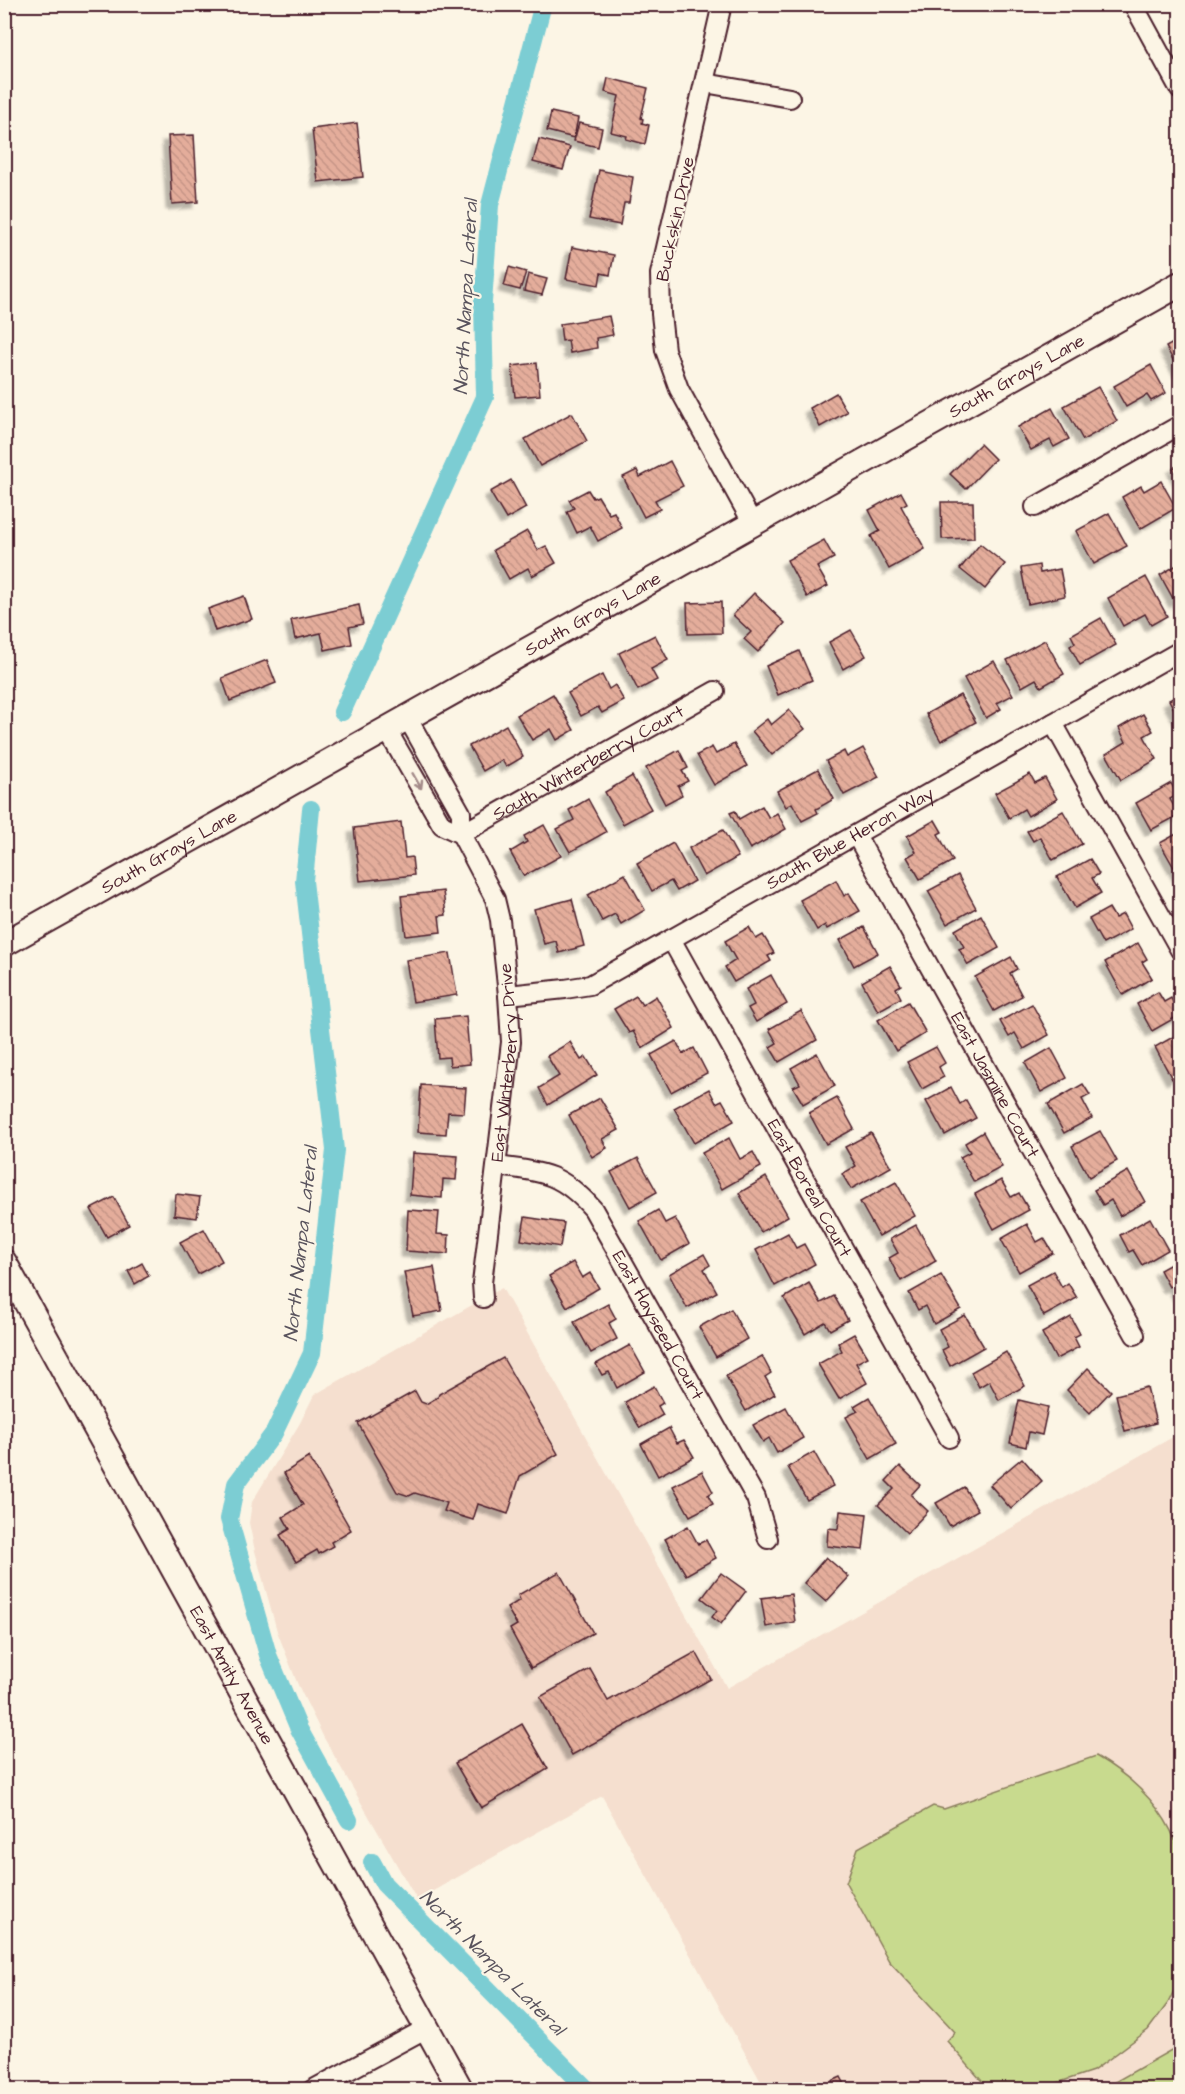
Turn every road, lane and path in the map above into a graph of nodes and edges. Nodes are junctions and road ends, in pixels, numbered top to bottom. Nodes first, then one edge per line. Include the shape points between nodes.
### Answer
1 (722, 4) edge
2 (1133, 4) edge
3 (705, 83) junction
4 (1180, 90) edge
5 (790, 98) dead end
6 (1180, 284) edge
7 (1180, 425) edge
8 (1035, 507) dead end
9 (753, 524) junction
10 (1180, 651) edge
11 (715, 691) dead end
12 (1053, 723) junction
13 (398, 724) junction
14 (461, 834) junction
15 (856, 835) junction
16 (671, 939) junction
17 (4, 944) edge
18 (1180, 950) edge
19 (508, 995) junction
20 (497, 1166) junction
21 (4, 1262) edge
22 (483, 1298) dead end
23 (1134, 1335) dead end
24 (949, 1438) dead end
25 (768, 1539) dead end
26 (427, 2028) junction
27 (312, 2090) edge
28 (461, 2090) edge

1 - 3 street, Buckskin Drive
2 - 4 street
3 - 5 street
3 - 9 street, Buckskin Drive via 660,274 661,314 665,350 679,389
6 - 9 street, South Grays Lane
7 - 8 street
9 - 13 street, South Grays Lane
10 - 12 street, South Blue Heron Way
11 - 14 street, South Winterberry Court
12 - 15 street, South Blue Heron Way
12 - 18 street
13 - 14 street, East Winterberry Drive via 442,825
13 - 17 street, South Grays Lane
14 - 19 street, East Winterberry Drive via 495,899
15 - 16 street, South Blue Heron Way
15 - 23 street, East Jasmine Court
16 - 19 street, South Blue Heron Way via 590,985
16 - 24 street, East Boreal Court
19 - 20 street, East Winterberry Drive via 511,1042
20 - 22 street, East Winterberry Drive
20 - 25 street, East Hayseed Court via 556,1178 577,1191 593,1209 756,1498
21 - 26 street, East Amity Avenue
26 - 27 street
26 - 28 street, East Amity Avenue

